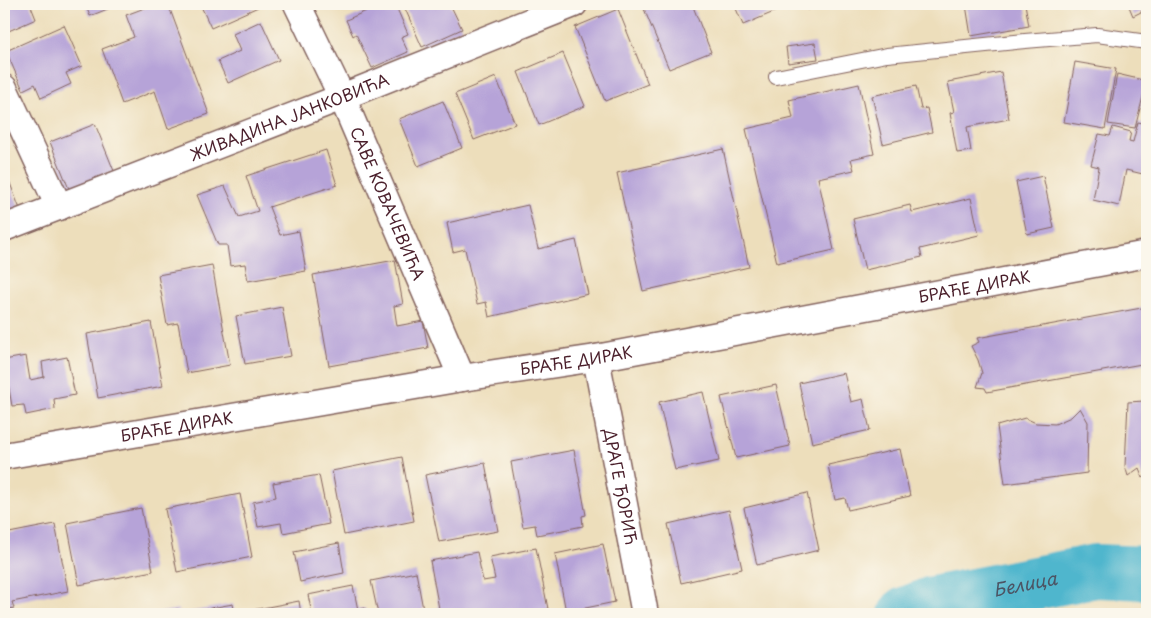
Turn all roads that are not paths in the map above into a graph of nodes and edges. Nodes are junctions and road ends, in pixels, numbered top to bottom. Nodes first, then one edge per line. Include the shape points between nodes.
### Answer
1 (297, 4) edge
2 (572, 4) edge
3 (1147, 42) edge
4 (776, 77) dead end
5 (4, 88) edge
6 (342, 97) junction
7 (59, 207) junction
8 (4, 228) edge
9 (1147, 254) edge
10 (596, 358) junction
11 (462, 378) junction
12 (4, 456) edge
13 (645, 614) edge

1 - 6 street, САВЕ КОВАЧЕВИЋА
2 - 6 street, ЖИВАДИНА ЈАНКОВИЋА
3 - 4 lane via 1096,35 1025,41 888,55
5 - 7 street
6 - 7 street, ЖИВАДИНА ЈАНКОВИЋА
6 - 11 street, САВЕ КОВАЧЕВИЋА
7 - 8 street, ЖИВАДИНА ЈАНКОВИЋА
9 - 10 street, БРАЋЕ ДИРАК
10 - 11 street, БРАЋЕ ДИРАК
10 - 13 street, ДРАГЕ ЂОРИЋ
11 - 12 street, БРАЋЕ ДИРАК

